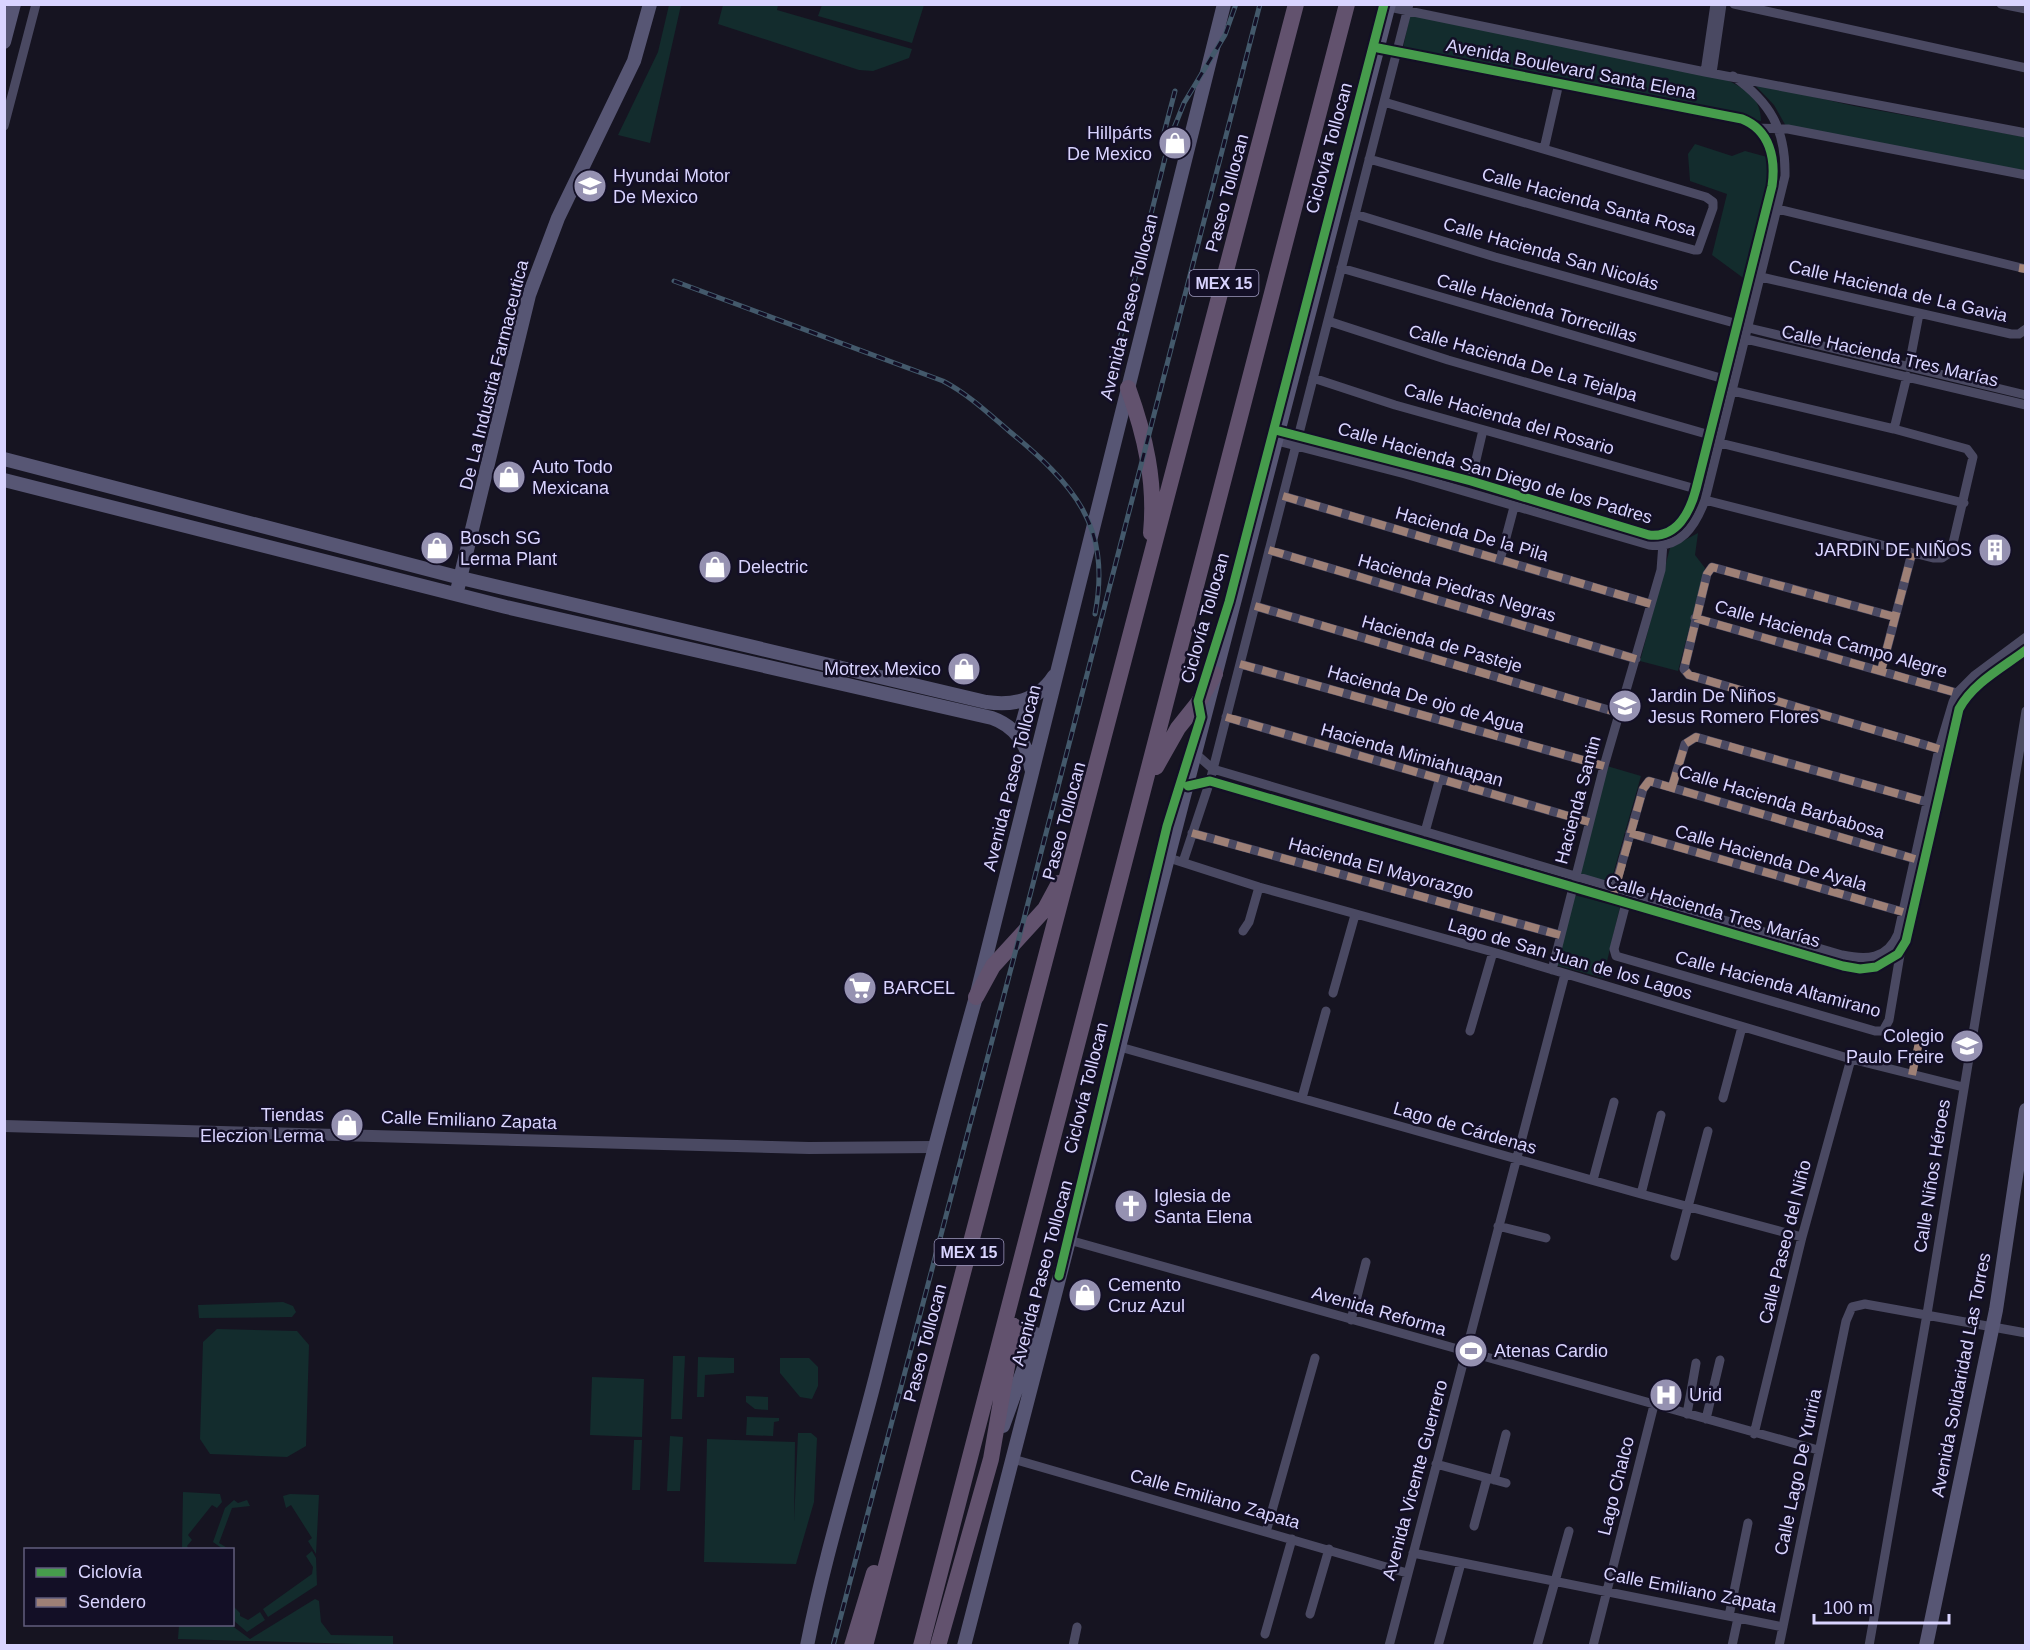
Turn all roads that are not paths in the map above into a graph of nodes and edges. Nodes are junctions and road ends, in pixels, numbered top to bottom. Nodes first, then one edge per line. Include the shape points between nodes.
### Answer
1 (14, 4) edge
2 (36, 4) edge
3 (650, 4) edge
4 (1224, 4) edge
5 (1296, 4) edge
6 (1347, 4) edge
7 (1715, 4) edge
8 (1722, 4) edge
9 (1734, 4) edge
10 (2001, 4) edge
11 (1389, 6) edge
12 (1408, 8) edge
13 (2025, 9) edge
14 (1383, 31) junction
15 (1401, 36) junction
16 (4, 42) edge
17 (1378, 48) junction
18 (1397, 52) junction
19 (2025, 68) edge
20 (1708, 73) junction
21 (1732, 76) junction
22 (1559, 83) junction
23 (1384, 102) junction
24 (4, 126) edge
25 (1756, 128) junction
26 (1778, 128) junction
27 (2025, 133) edge
28 (1544, 149) junction
29 (1369, 159) junction
30 (2025, 175) edge
31 (1778, 209) junction
32 (1355, 214) junction
33 (1757, 247) junction
34 (1768, 249) junction
35 (1341, 268) junction
36 (2022, 268) edge
37 (1761, 277) junction
38 (1918, 314) junction
39 (1328, 321) junction
40 (1738, 324) junction
41 (1749, 328) junction
42 (2025, 329) edge
43 (1746, 339) junction
44 (1857, 354) junction
45 (1855, 364) junction
46 (1908, 371) junction
47 (1313, 378) junction
48 (1724, 379) junction
49 (1947, 381) junction
50 (1128, 388) junction
51 (1733, 391) junction
52 (2025, 395) edge
53 (2025, 405) edge
54 (1720, 417) junction
55 (1894, 429) junction
56 (1484, 430) junction
57 (1710, 435) junction
58 (1278, 436) junction
59 (1297, 440) junction
60 (1720, 443) junction
61 (4, 459) edge
62 (1407, 464) junction
63 (1405, 474) junction
64 (4, 480) edge
65 (1472, 481) junction
66 (1696, 489) junction
67 (1283, 496) junction
68 (1705, 500) junction
69 (1964, 502) junction
70 (1514, 507) junction
71 (1560, 508) junction
72 (1558, 520) junction
73 (1661, 535) junction
74 (1664, 547) junction
75 (1269, 550) junction
76 (1912, 553) junction
77 (1500, 560) junction
78 (1151, 562) junction
79 (461, 578) junction
80 (456, 595) junction
81 (1651, 604) junction
82 (1255, 606) junction
83 (1895, 617) junction
84 (1695, 618) junction
85 (707, 635) junction
86 (2025, 637) edge
87 (2016, 645) junction
88 (702, 650) junction
89 (2025, 651) edge
90 (1636, 658) junction
91 (1240, 664) junction
92 (1057, 671) junction
93 (1881, 671) junction
94 (1215, 674) junction
95 (847, 676) junction
96 (917, 693) junction
97 (1957, 693) junction
98 (1029, 699) junction
99 (2025, 711) edge
100 (1619, 713) junction
101 (1226, 717) junction
102 (1019, 736) junction
103 (1939, 749) junction
104 (1197, 755) junction
105 (1604, 766) junction
106 (1213, 769) junction
107 (1031, 778) junction
108 (1937, 778) junction
109 (1209, 781) junction
110 (1439, 781) junction
111 (1188, 786) junction
112 (1672, 787) junction
113 (1142, 794) junction
114 (1927, 802) junction
115 (1346, 809) junction
116 (1342, 820) junction
117 (1589, 822) junction
118 (1425, 832) junction
119 (1192, 833) junction
120 (1630, 833) junction
121 (1481, 849) junction
122 (1169, 858) junction
123 (1074, 859) junction
124 (1916, 859) junction
125 (1478, 860) junction
126 (1184, 862) junction
127 (1574, 876) junction
128 (1258, 887) junction
129 (1571, 887) junction
130 (1615, 889) junction
131 (1914, 890) junction
132 (1612, 900) junction
133 (1626, 903) junction
134 (1903, 912) junction
135 (1355, 915) junction
136 (1243, 931) dead end
137 (1560, 935) junction
138 (1901, 949) junction
139 (1492, 952) junction
140 (1552, 970) junction
141 (1565, 974) junction
142 (1333, 993) dead end
143 (976, 997) junction
144 (1326, 1011) dead end
145 (1742, 1027) junction
146 (1470, 1031) dead end
147 (1120, 1047) junction
148 (1851, 1059) junction
149 (1964, 1087) junction
150 (1302, 1098) junction
151 (1724, 1098) dead end
152 (1614, 1102) dead end
153 (2025, 1110) edge
154 (1661, 1115) dead end
155 (4, 1126) edge
156 (1708, 1131) dead end
157 (933, 1147) junction
158 (1516, 1159) junction
159 (1593, 1180) junction
160 (1641, 1194) junction
161 (1687, 1207) junction
162 (1498, 1226) junction
163 (1802, 1237) junction
164 (1546, 1238) dead end
165 (1069, 1240) junction
166 (1675, 1256) dead end
167 (1366, 1262) dead end
168 (1012, 1299) junction
169 (1053, 1300) junction
170 (1927, 1314) junction
171 (1351, 1320) junction
172 (1992, 1328) junction
173 (2025, 1333) edge
174 (1465, 1352) junction
175 (1315, 1358) dead end
176 (1720, 1360) dead end
177 (1696, 1364) dead end
178 (1654, 1405) junction
179 (1687, 1414) junction
180 (1706, 1419) junction
181 (1506, 1434) dead end
182 (1754, 1434) junction
183 (1818, 1450) junction
184 (991, 1459) junction
185 (1013, 1459) junction
186 (1436, 1464) junction
187 (1491, 1479) junction
188 (1506, 1483) dead end
189 (902, 1509) junction
190 (1748, 1523) dead end
191 (1473, 1526) dead end
192 (1569, 1531) dead end
193 (1266, 1532) junction
194 (1292, 1539) junction
195 (1329, 1550) junction
196 (1413, 1553) junction
197 (1461, 1563) junction
198 (1407, 1573) junction
199 (1554, 1582) junction
200 (817, 1593) junction
201 (1606, 1593) junction
202 (1310, 1614) dead end
203 (1733, 1617) junction
204 (1077, 1627) dead end
205 (1783, 1627) junction
206 (1265, 1634) dead end
207 (939, 1644) edge
208 (798, 1646) edge
209 (807, 1646) edge
210 (852, 1646) edge
211 (865, 1646) edge
212 (921, 1646) edge
213 (964, 1646) edge
214 (1072, 1646) edge
215 (1389, 1646) edge
216 (1438, 1646) edge
217 (1537, 1646) edge
218 (1593, 1646) edge
219 (1732, 1646) edge
220 (1779, 1646) edge
221 (1869, 1646) edge
222 (1926, 1646) edge

1 - 16 main road
2 - 24 street
3 - 79 main road, De La Industria Farmaceutica via 634,61 558,218 529,295
4 - 50 main road, Avenida Paseo Tollocan
5 - 78 highway, Paseo Tollocan / MEX 15
6 - 113 highway, MEX 15
7 - 20 street
8 - 20 street
9 - 19 street
10 - 13 street
11 - 12 street, Avenida Boulevard Santa Elena
11 - 14 main road, Avenida Paseo Tollocan
12 - 15 street
12 - 20 street, Avenida Boulevard Santa Elena
14 - 15 street
14 - 17 main road, Avenida Paseo Tollocan
15 - 18 street
17 - 18 street, Avenida Boulevard Santa Elena
17 - 58 main road, Avenida Paseo Tollocan
18 - 22 street, Avenida Boulevard Santa Elena
18 - 23 street
20 - 21 street, Avenida Boulevard Santa Elena
21 - 26 street, Calle Hacienda San Diego de los Padres via 1759,96
21 - 27 street, Avenida Boulevard Santa Elena
22 - 25 street, Avenida Boulevard Santa Elena via 1742,119
22 - 28 street
23 - 28 street, Calle Hacienda Santa Rosa
23 - 29 street
25 - 26 street, Avenida Boulevard Santa Elena
25 - 33 street, Calle Hacienda San Diego de los Padres via 1772,151 1774,163
26 - 30 street, Avenida Boulevard Santa Elena
26 - 31 street, Calle Hacienda San Diego de los Padres via 1785,163
28 - 29 street, Calle Hacienda Santa Rosa via 1711,200 1713,208 1701,248 1694,250 1615,229
29 - 32 street
31 - 34 street, Calle Hacienda San Diego de los Padres
31 - 36 street
32 - 35 street
32 - 40 street, Calle Hacienda San Nicolás
33 - 34 street
33 - 40 street, Calle Hacienda San Diego de los Padres
34 - 37 street, Calle Hacienda San Diego de los Padres
35 - 39 street
35 - 48 street, Calle Hacienda Torrecillas
37 - 38 street, Calle Hacienda de La Gavia
37 - 41 street, Calle Hacienda San Diego de los Padres
38 - 42 street, Calle Hacienda de La Gavia via 2011,334
38 - 46 street
39 - 47 street
39 - 57 street, Calle Hacienda De La Tejalpa via 1448,360
40 - 48 street, Calle Hacienda San Diego de los Padres
41 - 43 street, Calle Hacienda San Diego de los Padres
41 - 44 street, Calle Hacienda Tres Marías
43 - 45 street, Calle Hacienda Tres Marías
43 - 51 street, Calle Hacienda San Diego de los Padres
44 - 45 street
44 - 46 street, Calle Hacienda Tres Marías
45 - 46 street, Calle Hacienda Tres Marías
46 - 49 street, Calle Hacienda Tres Marías
46 - 55 street
47 - 56 street, Calle Hacienda del Rosario
47 - 59 street
48 - 54 street, Calle Hacienda San Diego de los Padres
49 - 52 street, Calle Hacienda Tres Marías
49 - 53 street, Calle Hacienda Tres Marías
50 - 78 highway via 1138,414 1151,477
50 - 92 main road, Avenida Paseo Tollocan
51 - 54 street, Calle Hacienda San Diego de los Padres
51 - 55 street
54 - 57 street, Calle Hacienda San Diego de los Padres
54 - 60 street, Calle Hacienda San Diego de los Padres
55 - 69 street via 1961,446 1973,457
56 - 65 street
56 - 66 street, Calle Hacienda del Rosario
57 - 66 street, Calle Hacienda San Diego de los Padres
58 - 59 street, Calle Hacienda San Diego de los Padres
58 - 94 main road, Avenida Paseo Tollocan
59 - 62 street, Calle Hacienda San Diego de los Padres
59 - 63 street, Calle Hacienda San Diego de los Padres
59 - 67 street
60 - 68 street, Calle Hacienda San Diego de los Padres
60 - 69 street
61 - 79 main road
62 - 63 street
62 - 65 street, Calle Hacienda San Diego de los Padres
63 - 70 street, Calle Hacienda San Diego de los Padres
64 - 80 main road
65 - 71 street, Calle Hacienda San Diego de los Padres
66 - 73 street, Calle Hacienda San Diego de los Padres via 1685,518
67 - 75 street
67 - 77 street, Hacienda De la Pila
68 - 74 street, Calle Hacienda San Diego de los Padres via 1692,526
68 - 76 street
69 - 76 street via 1951,552 1942,558
70 - 72 street, Calle Hacienda San Diego de los Padres
70 - 77 street
71 - 72 street
71 - 73 street, Calle Hacienda San Diego de los Padres via 1649,535
72 - 74 street, Calle Hacienda San Diego de los Padres
73 - 74 street, Hacienda Santin
74 - 81 street, Hacienda Santin
75 - 82 street
75 - 90 street, Hacienda Piedras Negras
76 - 83 street
77 - 81 street, Hacienda De la Pila
78 - 123 highway, Paseo Tollocan / MEX 15
79 - 80 main road, De La Industria Farmaceutica
79 - 85 main road
80 - 88 main road
81 - 90 street, Hacienda Santin
82 - 91 street
82 - 100 street, Hacienda de Pasteje
83 - 84 street via 1713,567 1707,574
83 - 93 street
84 - 93 street, Calle Hacienda Campo Alegre
84 - 103 street via 1684,669 1689,675
85 - 88 street
85 - 95 main road
86 - 87 street, Calle Hacienda Tres Marías
87 - 89 street
87 - 97 street, Calle Hacienda Tres Marías
88 - 95 main road
89 - 108 street, Calle Hacienda Tres Marías via 1965,699
90 - 100 street, Hacienda Santin
91 - 101 street
91 - 105 street, Hacienda De ojo de Agua
92 - 98 main road
92 - 107 main road, Avenida Paseo Tollocan
93 - 97 street, Calle Hacienda Campo Alegre
94 - 104 main road, Avenida Paseo Tollocan
94 - 113 highway via 1178,728
95 - 96 main road
96 - 98 main road via 999,704
96 - 102 main road via 992,718 1010,726
97 - 103 street, Calle Hacienda Tres Marías
98 - 102 main road
99 - 149 street, Calle Niños Héroes
100 - 105 street, Hacienda Santin
101 - 106 street
101 - 110 street, Hacienda Mimiahuapan
102 - 107 main road via 1029,754
103 - 108 street, Calle Hacienda Tres Marías
104 - 106 street, Calle Hacienda Tres Marías
104 - 111 main road, Avenida Paseo Tollocan
105 - 117 street, Hacienda Santin
106 - 109 street
106 - 115 street, Calle Hacienda Tres Marías
107 - 143 main road, Avenida Paseo Tollocan
108 - 114 street, Calle Hacienda Tres Marías
108 - 131 street, Calle Hacienda Tres Marías
109 - 111 street, Calle Hacienda Tres Marías
109 - 116 street, Calle Hacienda Tres Marías
109 - 119 street
110 - 117 street, Hacienda Mimiahuapan
110 - 118 street
111 - 122 main road, Avenida Paseo Tollocan
112 - 114 street via 1685,744 1692,738 1701,738
112 - 120 street, Calle Hacienda Barbabosa via 1649,781
112 - 124 street, Calle Hacienda Barbabosa
113 - 168 highway, MEX 15
114 - 124 street, Calle Hacienda Tres Marías
115 - 116 street
115 - 118 street, Calle Hacienda Tres Marías
116 - 125 street, Calle Hacienda Tres Marías
117 - 127 street, Hacienda Santin
118 - 121 street, Calle Hacienda Tres Marías
119 - 126 street
119 - 137 street, Hacienda El Mayorazgo
120 - 130 street
120 - 134 street, Calle Hacienda De Ayala
121 - 125 street
121 - 127 street, Calle Hacienda Tres Marías
122 - 126 street, Lago de San Juan de los Lagos
122 - 147 main road, Avenida Paseo Tollocan
123 - 143 highway via 1045,909 993,966
123 - 189 highway, Paseo Tollocan / MEX 15
124 - 131 street, Calle Hacienda Tres Marías
125 - 129 street, Calle Hacienda Tres Marías
126 - 128 street, Lago de San Juan de los Lagos
127 - 129 street, Hacienda Santin
127 - 130 street, Calle Hacienda Tres Marías
128 - 135 street, Lago de San Juan de los Lagos
128 - 136 street
129 - 132 street, Calle Hacienda Tres Marías
129 - 137 street, Hacienda Santin
130 - 132 street
130 - 134 street, Calle Hacienda Tres Marías via 1860,958 1880,955 1891,946
131 - 134 street, Calle Hacienda Tres Marías
131 - 138 street, Calle Hacienda Tres Marías via 1910,928
132 - 133 street, Calle Hacienda Tres Marías
133 - 138 street, Calle Hacienda Tres Marías via 1854,968 1876,967
133 - 138 street, Calle Hacienda Altamirano via 1614,949 1618,957 1883,1031 1889,1020
135 - 139 street, Lago de San Juan de los Lagos
135 - 142 street
137 - 140 street, Hacienda Santin
139 - 140 street, Lago de San Juan de los Lagos
139 - 146 street
140 - 141 street, Lago de San Juan de los Lagos
141 - 145 street, Lago de San Juan de los Lagos
141 - 158 street, Avenida Vicente Guerrero
143 - 157 main road, Avenida Paseo Tollocan
144 - 150 street
145 - 148 street, Lago de San Juan de los Lagos
145 - 151 street
147 - 150 street, Lago de Cárdenas
147 - 165 main road, Avenida Paseo Tollocan
148 - 149 street, Lago de San Juan de los Lagos
148 - 163 street, Calle Paseo del Niño
149 - 170 street, Calle Niños Héroes
150 - 158 street, Lago de Cárdenas
152 - 159 street
153 - 172 main road, Avenida Solidaridad Las Torres
154 - 160 street
155 - 157 street, Calle Emiliano Zapata via 809,1148
156 - 161 street
157 - 200 main road, Avenida Paseo Tollocan
158 - 159 street, Lago de Cárdenas
158 - 162 street, Avenida Vicente Guerrero
159 - 160 street, Lago de Cárdenas
160 - 161 street, Lago de Cárdenas
161 - 163 street, Lago de Cárdenas
161 - 166 street
162 - 164 street
162 - 174 street, Avenida Vicente Guerrero
163 - 182 street, Calle Paseo del Niño
165 - 169 main road, Avenida Paseo Tollocan
165 - 171 street, Avenida Reforma
167 - 171 street
168 - 184 highway via 1016,1312 1012,1343
168 - 212 highway, MEX 15
169 - 184 main road via 1036,1334
169 - 185 main road, Avenida Paseo Tollocan
170 - 172 street
170 - 183 street, Calle Lago De Yuriria via 1865,1304 1852,1307
170 - 221 street, Calle Niños Héroes
171 - 174 street, Avenida Reforma
172 - 173 street
172 - 222 main road, Avenida Solidaridad Las Torres
174 - 178 street, Avenida Reforma
174 - 186 street, Avenida Vicente Guerrero
175 - 193 street
176 - 180 street
177 - 179 street
178 - 179 street, Avenida Reforma
178 - 201 street, Lago Chalco
179 - 180 street, Avenida Reforma
180 - 182 street, Avenida Reforma
181 - 187 street
182 - 183 street, Avenida Reforma
183 - 205 street, Calle Lago De Yuriria
184 - 207 highway
185 - 193 street, Calle Emiliano Zapata
185 - 213 main road, Avenida Paseo Tollocan
186 - 187 street
186 - 196 street, Avenida Vicente Guerrero
187 - 188 street
187 - 191 street
189 - 210 highway via 883,1543
189 - 211 highway, Paseo Tollocan / MEX 15
190 - 203 street
192 - 199 street
193 - 194 street, Calle Emiliano Zapata
194 - 195 street, Calle Emiliano Zapata
194 - 206 street
195 - 198 street, Calle Emiliano Zapata
195 - 202 street
196 - 197 street, Calle Emiliano Zapata
196 - 198 street, Avenida Vicente Guerrero
197 - 199 street, Calle Emiliano Zapata
197 - 216 street
198 - 215 street, Avenida Vicente Guerrero
199 - 201 street, Calle Emiliano Zapata
199 - 217 street
200 - 208 main road, Avenida Paseo Tollocan
200 - 209 main road, Avenida Paseo Tollocan
201 - 203 street, Calle Emiliano Zapata
201 - 218 street, Lago Chalco
203 - 205 street, Calle Emiliano Zapata
203 - 219 street
204 - 214 street
205 - 220 street, Calle Lago De Yuriria

